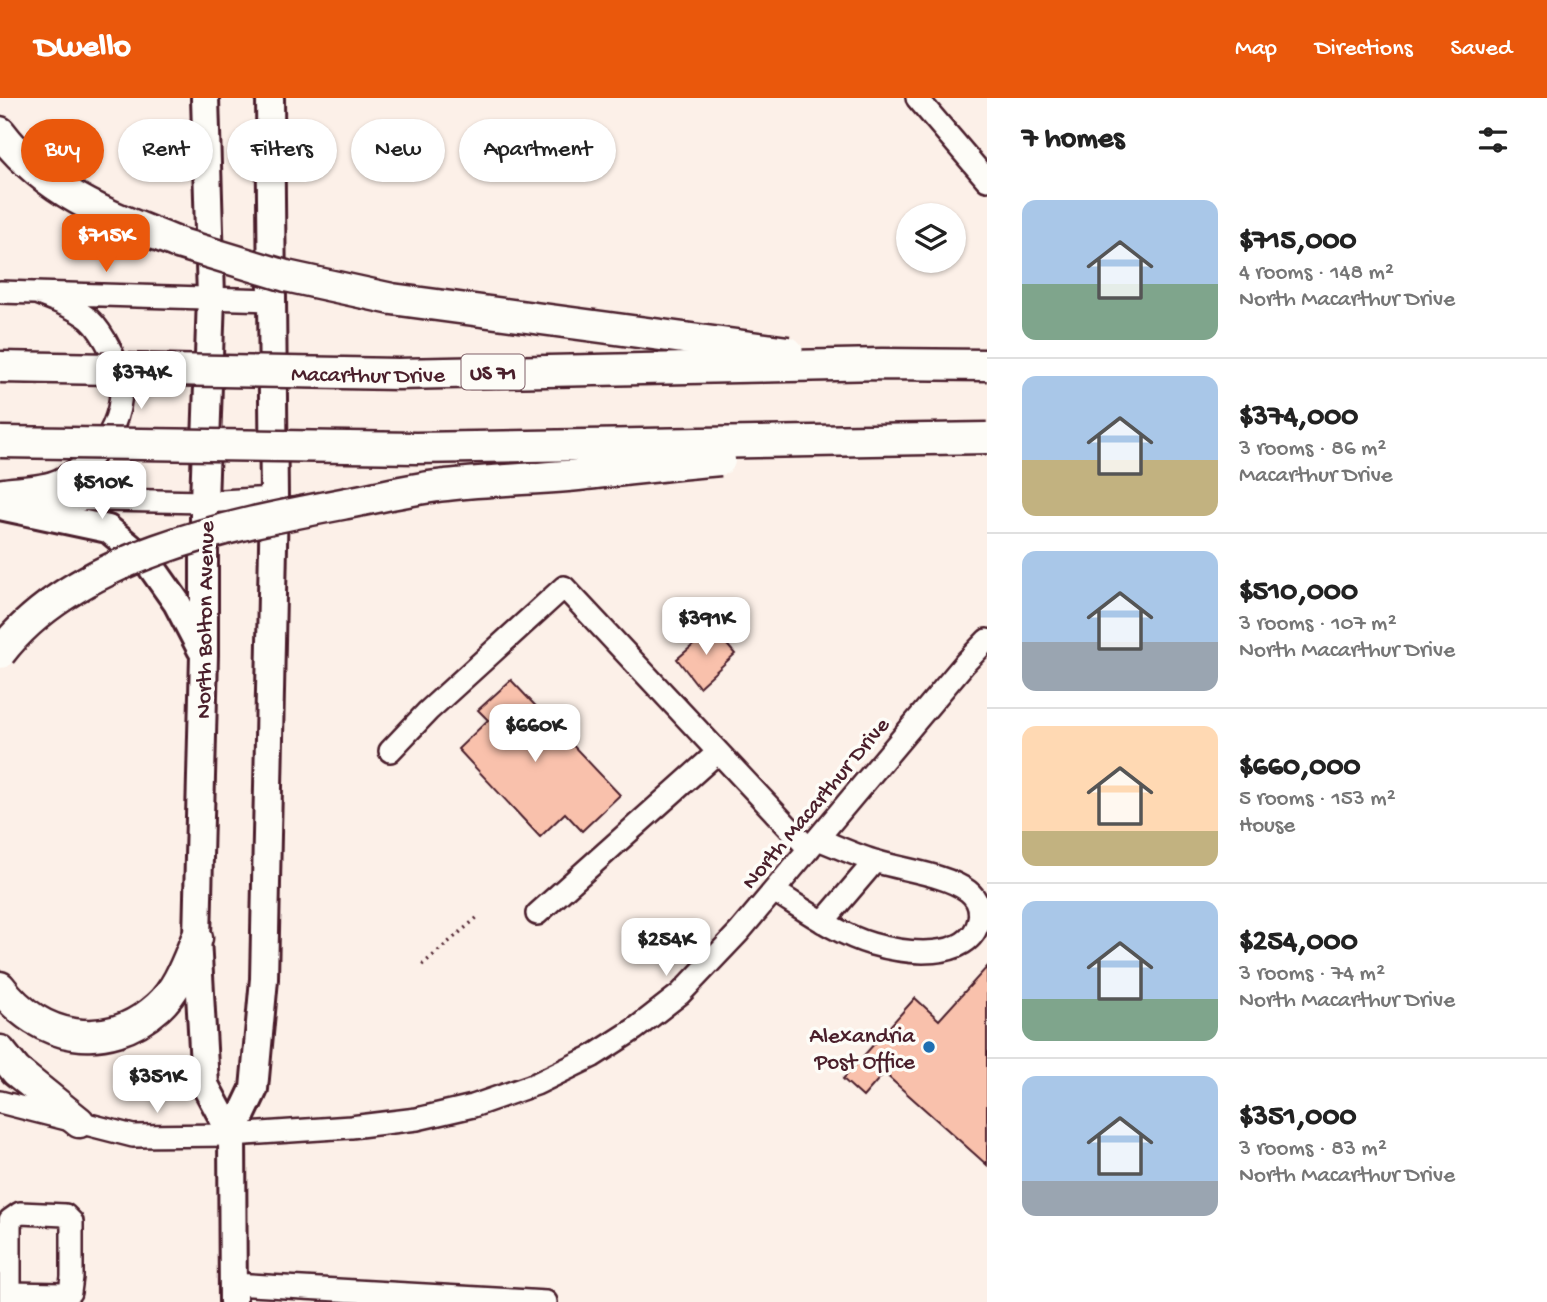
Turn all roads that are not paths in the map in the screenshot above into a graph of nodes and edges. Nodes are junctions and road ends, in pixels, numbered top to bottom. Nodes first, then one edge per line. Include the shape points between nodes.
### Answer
1 (205, 98) edge
2 (270, 98) edge
3 (917, 98) edge
4 (4, 137) edge
5 (987, 180) edge
6 (0, 292) edge
7 (36, 293) junction
8 (211, 297) junction
9 (271, 300) junction
10 (882, 364) junction
11 (987, 365) edge
12 (0, 367) edge
13 (925, 438) junction
14 (987, 438) edge
15 (0, 442) edge
16 (0, 490) edge
17 (0, 498) edge
18 (274, 498) junction
19 (204, 502) junction
20 (0, 506) edge
21 (987, 640) edge
22 (0, 653) edge
23 (204, 655) junction
24 (390, 751) dead end
25 (717, 753) junction
26 (814, 844) junction
27 (875, 861) junction
28 (774, 891) junction
29 (537, 914) dead end
30 (823, 922) junction
31 (197, 937) junction
32 (0, 987) edge
33 (0, 1051) edge
34 (0, 1102) edge
35 (79, 1122) junction
36 (232, 1135) junction
37 (233, 1293) edge
38 (10, 1297) edge
39 (546, 1302) edge

1 - 8 main road, North Bolton Avenue
2 - 9 main road, North Bolton Avenue
3 - 5 street
4 - 10 highway, bridge via 41,176 76,199 178,243 286,276 392,299
6 - 7 street
7 - 8 street
7 - 16 street via 89,319 101,332 116,360 121,405 114,427 96,454 75,472 55,482
8 - 9 street
8 - 19 main road, North Bolton Avenue
9 - 18 main road, North Bolton Avenue
10 - 11 highway, Macarthur Drive / US 71, bridge
10 - 12 highway, Macarthur Drive / US 71, bridge via 398,374
13 - 14 highway, bridge
13 - 15 highway, bridge via 416,448
13 - 22 highway, bridge via 443,485 244,524 173,543 118,566 54,602
17 - 19 street
18 - 19 street
18 - 36 main road, North Bolton Avenue via 264,979 254,1088
19 - 23 main road, North Bolton Avenue
20 - 23 main road via 108,529 148,562 177,603
21 - 26 street, North Macarthur Drive
23 - 31 main road, North Bolton Avenue
24 - 25 street via 564,587
25 - 26 street
25 - 29 street
26 - 27 street
26 - 28 street, North Macarthur Drive
27 - 30 street
27 - 30 street via 957,884 971,894 979,908 979,921 971,937 954,948 930,954 871,944
28 - 30 street
28 - 36 street, North Macarthur Drive via 680,994 593,1056 536,1084 417,1119
31 - 32 highway via 180,978 159,1007 115,1031 85,1036 56,1031 29,1018
31 - 36 main road, North Bolton Avenue via 205,1085
33 - 35 highway via 16,1071
34 - 35 street, North Macarthur Drive
35 - 36 street, North Macarthur Drive via 133,1136
36 - 37 main road, North Bolton Avenue
37 - 39 street
38 - 38 street via 10,1220 20,1213 65,1215 72,1222 70,1292

